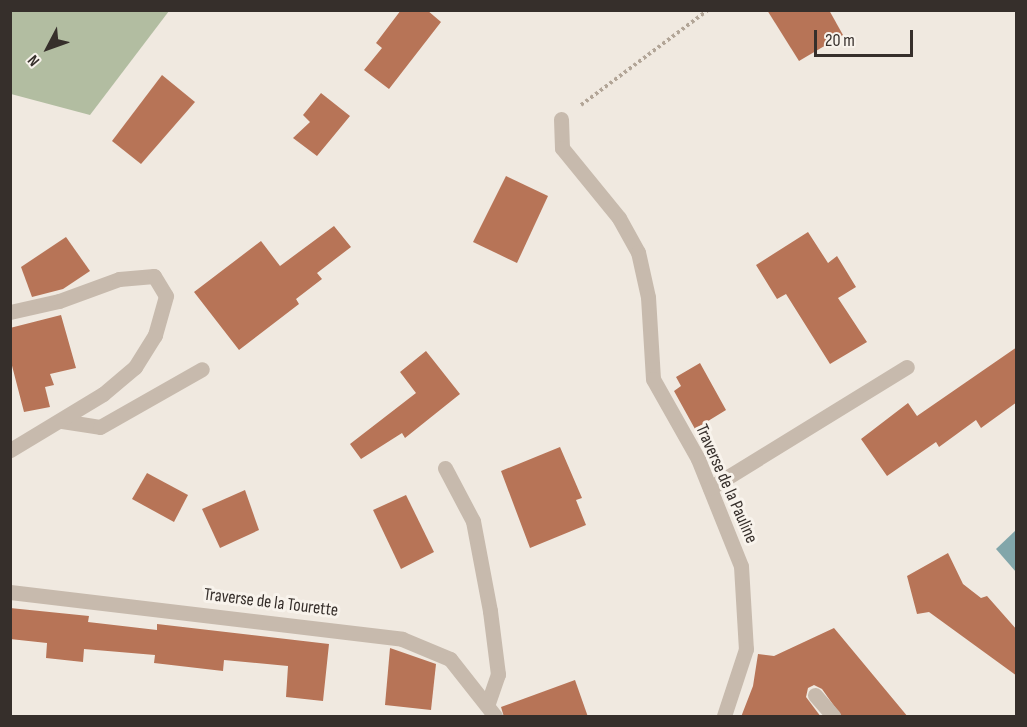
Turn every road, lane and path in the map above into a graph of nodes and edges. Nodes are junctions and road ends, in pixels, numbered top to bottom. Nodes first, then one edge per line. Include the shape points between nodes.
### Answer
1 (708, 10) edge
2 (561, 119) joint
3 (10, 312) edge
4 (907, 367) dead end
5 (202, 369) dead end
6 (62, 421) junction
7 (10, 450) edge
8 (445, 468) dead end
9 (710, 488) junction
10 (10, 592) edge
11 (815, 695) dead end
12 (491, 710) edge
13 (723, 717) edge
14 (833, 717) edge

1 - 2 path
2 - 9 street, Traverse de la Pauline via 562,148 619,218 638,252 648,297 653,379
3 - 6 street via 119,279 154,276 166,296 155,335 135,367
4 - 9 street
5 - 6 street via 100,427
6 - 7 street
8 - 12 street via 473,520 498,674
9 - 13 street, Traverse de la Pauline via 741,566 746,608 746,648
10 - 12 street, Traverse de la Tourette via 402,639 450,659
11 - 14 street

